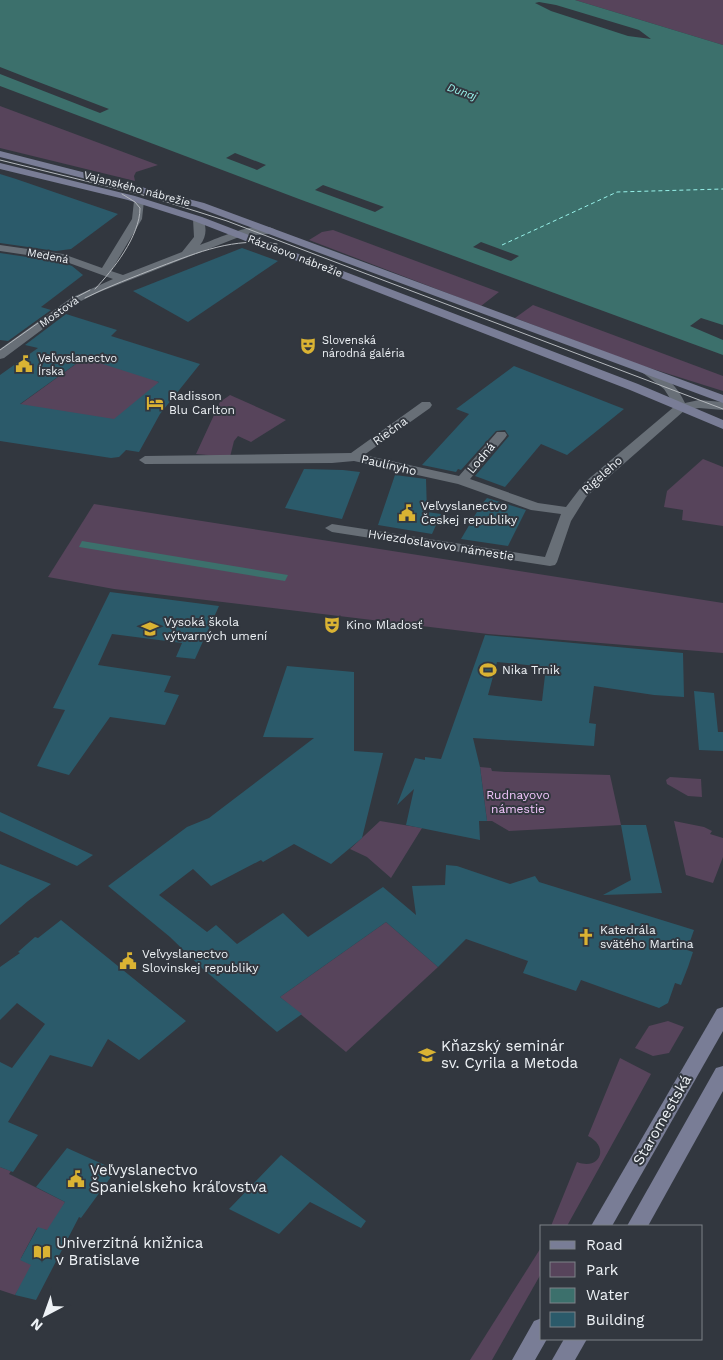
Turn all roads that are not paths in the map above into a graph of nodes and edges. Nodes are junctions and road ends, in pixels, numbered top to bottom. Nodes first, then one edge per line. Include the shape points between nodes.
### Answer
1 (0, 154) edge
2 (0, 166) edge
3 (139, 201) junction
4 (198, 218) junction
5 (272, 231) junction
6 (236, 233) junction
7 (0, 248) edge
8 (184, 254) junction
9 (104, 272) junction
10 (123, 279) junction
11 (0, 355) edge
12 (649, 372) junction
13 (723, 399) edge
14 (426, 405) dead end
15 (723, 406) edge
16 (681, 407) junction
17 (723, 425) edge
18 (501, 435) dead end
19 (354, 457) junction
20 (145, 460) dead end
21 (462, 481) junction
22 (568, 511) junction
23 (332, 528) dead end
24 (550, 562) joint
25 (723, 1014) edge
26 (723, 1074) edge
27 (602, 1225) edge
28 (637, 1225) edge
29 (540, 1331) edge
30 (575, 1340) edge
31 (522, 1360) edge
32 (564, 1360) edge

1 - 5 main road, Vajanského nábrežie via 200,205
2 - 3 main road, Vajanského nábrežie
3 - 4 main road, Vajanského nábrežie
3 - 9 street via 137,219
4 - 6 main road, Vajanského nábrežie
4 - 8 street via 201,238
5 - 6 street, Rázusovo nábrežie
5 - 12 main road, Rázusovo nábrežie
6 - 8 street, Mostová
6 - 16 main road, Rázusovo nábrežie
7 - 9 street, Medená via 63,258
8 - 10 street, Mostová
9 - 10 street, Medená
10 - 11 street, Mostová via 75,300
12 - 13 main road, Rázusovo nábrežie
12 - 16 street via 672,389
14 - 19 street, Riečna
15 - 16 street via 698,404
16 - 17 main road, Rázusovo nábrežie
16 - 22 street, Rigeleho via 590,485
18 - 21 street, Lodná
19 - 20 street, Paulínyho
19 - 21 street, Paulínyho
21 - 22 street, Paulínyho via 536,506
22 - 24 street, Rigeleho
23 - 24 street, Hviezdoslavovo námestie
25 - 27 main road, Staromestská
26 - 28 main road
29 - 31 main road
30 - 32 main road

